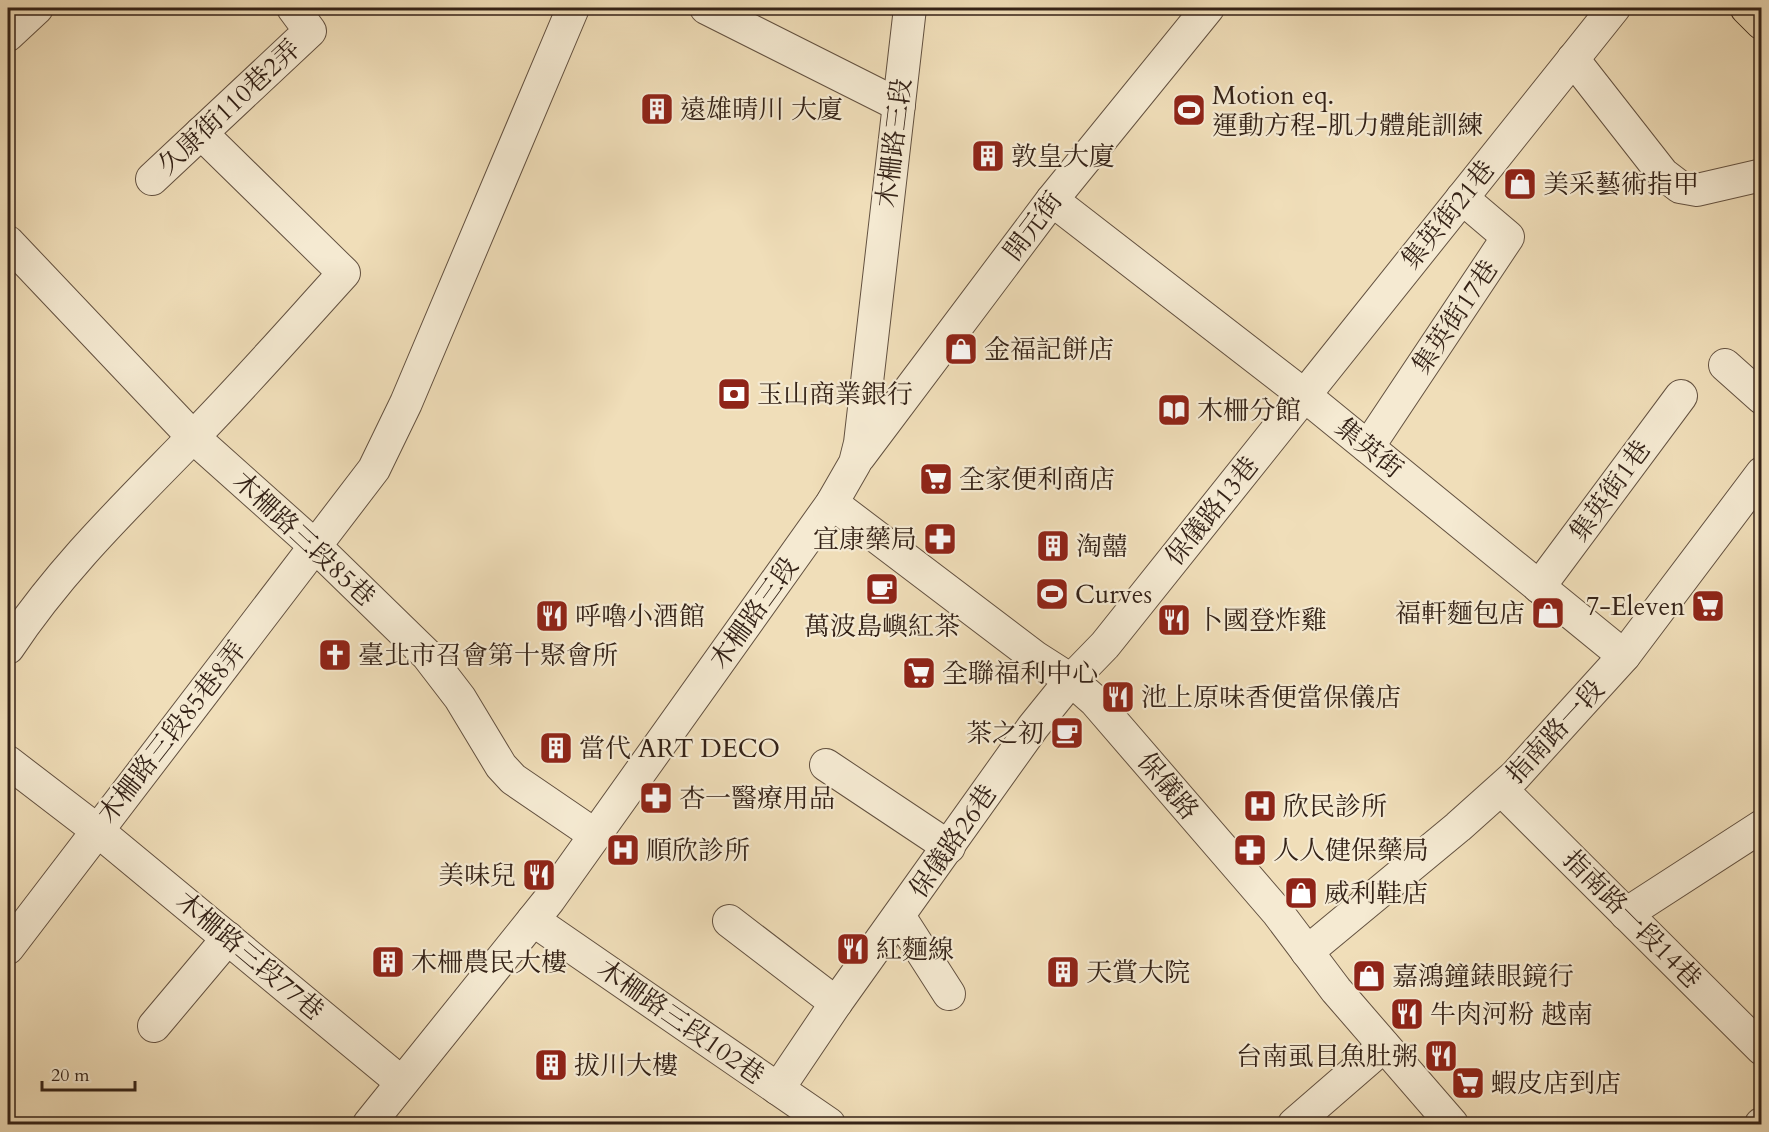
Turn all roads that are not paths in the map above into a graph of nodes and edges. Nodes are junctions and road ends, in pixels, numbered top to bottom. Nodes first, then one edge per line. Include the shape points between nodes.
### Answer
1 (37, 8) edge
2 (293, 8) edge
3 (573, 8) edge
4 (706, 8) edge
5 (910, 8) edge
6 (1208, 8) edge
7 (1614, 8) edge
8 (1747, 8) edge
9 (1761, 23) edge
10 (8, 35) edge
11 (1573, 58) junction
12 (899, 105) junction
13 (201, 133) junction
14 (1761, 175) edge
15 (152, 179) dead end
16 (1462, 198) junction
17 (1052, 200) junction
18 (8, 242) edge
19 (870, 356) junction
20 (930, 363) junction
21 (1725, 365) dead end
22 (1304, 395) junction
23 (1680, 396) dead end
24 (1761, 398) edge
25 (193, 436) junction
26 (1368, 447) junction
27 (855, 463) junction
28 (1761, 472) edge
29 (832, 503) junction
30 (315, 546) junction
31 (1539, 587) junction
32 (8, 648) edge
33 (1624, 656) junction
34 (1071, 680) junction
35 (8, 762) edge
36 (826, 765) dead end
37 (1502, 790) junction
38 (1761, 826) edge
39 (98, 831) junction
40 (595, 835) junction
41 (949, 847) junction
42 (1626, 914) junction
43 (899, 916) junction
44 (533, 920) junction
45 (729, 921) dead end
46 (228, 938) junction
47 (8, 948) edge
48 (1307, 952) junction
49 (949, 994) dead end
50 (836, 1003) junction
51 (154, 1026) dead end
52 (1384, 1046) junction
53 (1761, 1049) edge
54 (401, 1082) junction
55 (778, 1089) junction
56 (369, 1125) edge
57 (829, 1125) edge
58 (1294, 1125) edge
59 (1452, 1125) edge

1 - 10 street
2 - 13 street, 久康街110巷2弄 via 310,31
3 - 30 street, 木柵路三段85巷8弄 via 406,404 374,469
4 - 12 street
5 - 12 street, 木柵路三段
6 - 17 street, 開元街
7 - 11 street, 集英街21巷
8 - 9 main road
11 - 14 street via 1663,174 1680,187 1697,190
11 - 16 street, 集英街21巷
12 - 19 street, 木柵路三段
13 - 15 street, 久康街110巷2弄
13 - 25 street via 344,273
16 - 22 street, 集英街21巷
16 - 26 street, 集英街17巷 via 1508,237
17 - 20 street, 開元街
17 - 22 street, 集英街
18 - 25 street, 木柵路三段85巷
19 - 20 street, 開元街 via 894,375 904,377 915,376
19 - 27 street, 木柵路三段
20 - 27 street, 開元街
21 - 24 street
22 - 26 street, 集英街
22 - 34 street, 保儀路13巷 via 1105,645
23 - 31 street, 集英街1巷
25 - 30 street, 木柵路三段85巷
25 - 32 street via 81,552
26 - 31 street, 集英街
27 - 29 street, 木柵路三段
28 - 33 street, 指南路一段
29 - 34 street, 保儀路
29 - 40 street, 木柵路三段
30 - 39 street, 木柵路三段85巷8弄
30 - 40 street, 木柵路三段85巷 via 427,655 513,779
31 - 33 street, 集英街
33 - 37 street, 指南路一段
34 - 41 street, 保儀路26巷
34 - 48 street, 保儀路 via 1117,725
35 - 39 street, 木柵路三段85巷8弄
36 - 41 street
37 - 42 street, 指南路一段14巷
37 - 48 street, 指南路一段
38 - 42 street
39 - 46 street, 木柵路三段77巷
39 - 47 street
40 - 44 street, 木柵路三段
41 - 43 street, 保儀路26巷
42 - 53 street, 指南路一段14巷
43 - 49 street
43 - 50 street, 保儀路26巷
44 - 54 street, 木柵路三段
44 - 55 street, 木柵路三段102巷
45 - 50 street
46 - 51 street
46 - 54 street, 木柵路三段77巷
48 - 52 street, 保儀路
50 - 55 street, 保儀路26巷
52 - 58 street
52 - 59 street, 保儀路
54 - 56 street, 木柵路三段
55 - 57 street, 木柵路三段102巷

